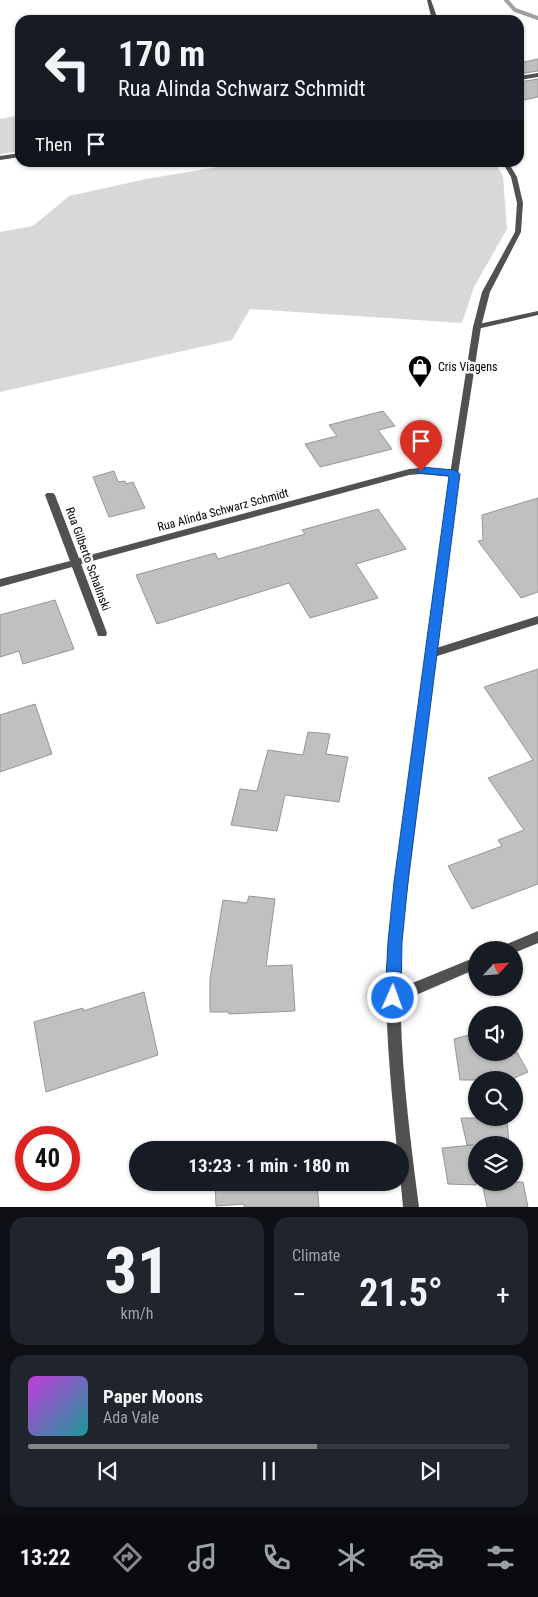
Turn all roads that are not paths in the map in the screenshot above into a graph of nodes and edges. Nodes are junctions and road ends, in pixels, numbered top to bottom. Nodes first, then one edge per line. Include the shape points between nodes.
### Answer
1 (429, 0) edge
2 (434, 15) edge
3 (538, 75) edge
4 (524, 77) edge
5 (15, 155) edge
6 (0, 158) edge
7 (508, 167) edge
8 (538, 313) edge
9 (477, 327) junction
10 (454, 474) junction
11 (50, 495) dead end
12 (76, 562) junction
13 (0, 583) edge
14 (538, 620) edge
15 (102, 633) dead end
16 (432, 654) junction
17 (538, 937) edge
18 (523, 943) edge
19 (468, 966) edge
20 (393, 998) junction
21 (411, 1207) edge

1 - 2 street
3 - 4 street
5 - 6 street
7 - 9 street via 514,177 520,203 518,232 486,292
8 - 9 street
9 - 10 street
10 - 12 street, Rua Alinda Schwarz Schmidt via 409,472
10 - 16 street
11 - 12 street, Rua Gilberto Schalinski
12 - 13 street, Rua Alinda Schwarz Schmidt
12 - 15 street, Rua Gilberto Schalinski
14 - 16 street
16 - 20 street via 401,882
17 - 18 street
19 - 20 street
20 - 21 street via 397,1083

